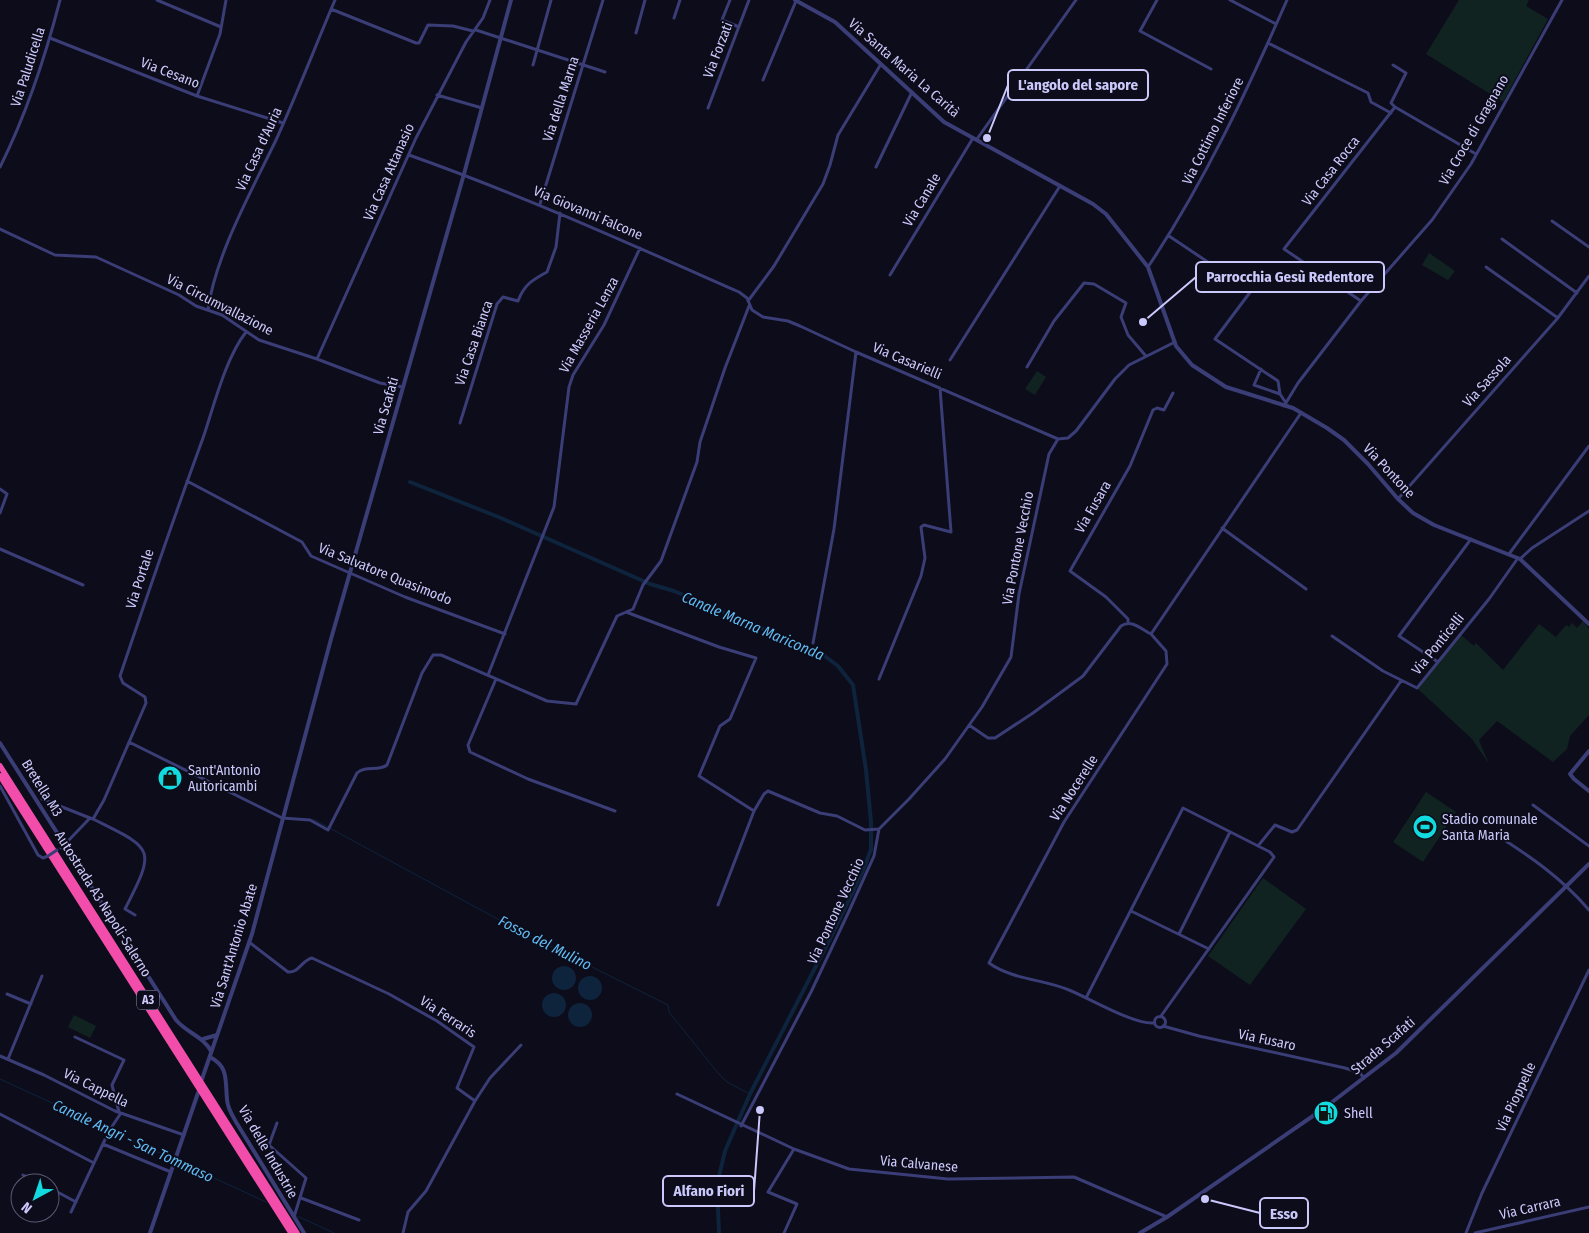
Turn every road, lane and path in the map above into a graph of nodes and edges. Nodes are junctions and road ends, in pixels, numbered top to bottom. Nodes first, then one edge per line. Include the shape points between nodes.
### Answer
1 (60, 0) edge
2 (157, 0) edge
3 (226, 0) edge
4 (335, 0) edge
5 (490, 0) edge
6 (511, 0) edge
7 (551, 0) edge
8 (603, 0) edge
9 (645, 0) edge
10 (680, 0) edge
11 (730, 0) edge
12 (749, 0) edge
13 (796, 0) edge
14 (1076, 0) edge
15 (1157, 0) edge
16 (1230, 0) edge
17 (1287, 0) edge
18 (1562, 0) edge
19 (332, 8) junction
20 (674, 18) dead end
21 (1276, 24) junction
22 (221, 27) junction
23 (739, 27) junction
24 (475, 30) junction
25 (636, 33) dead end
26 (502, 37) junction
27 (50, 38) junction
28 (1268, 43) junction
29 (538, 49) junction
30 (881, 64) junction
31 (533, 65) dead end
32 (584, 65) junction
33 (1393, 65) dead end
34 (1211, 69) dead end
35 (605, 72) dead end
36 (763, 80) dead end
37 (912, 92) junction
38 (197, 96) junction
39 (437, 96) junction
40 (1396, 107) junction
41 (482, 108) junction
42 (708, 108) dead end
43 (1391, 113) junction
44 (283, 123) junction
45 (975, 138) junction
46 (1476, 154) junction
47 (409, 155) junction
48 (0, 167) edge
49 (876, 167) dead end
50 (464, 174) junction
51 (1060, 186) junction
52 (540, 204) junction
53 (560, 213) junction
54 (1552, 221) dead end
55 (0, 229) edge
56 (1169, 236) junction
57 (1502, 240) dead end
58 (1589, 247) edge
59 (640, 248) junction
60 (1148, 266) junction
61 (1486, 267) dead end
62 (890, 275) dead end
63 (1589, 276) edge
64 (1577, 293) junction
65 (1361, 302) junction
66 (748, 304) junction
67 (208, 310) junction
68 (1558, 318) junction
69 (246, 332) junction
70 (1175, 342) junction
71 (856, 352) junction
72 (1145, 355) junction
73 (317, 359) junction
74 (950, 360) dead end
75 (1027, 367) dead end
76 (1261, 369) junction
77 (404, 387) junction
78 (940, 388) junction
79 (1173, 393) dead end
80 (1280, 394) junction
81 (1285, 404) junction
82 (1301, 413) junction
83 (460, 424) dead end
84 (1058, 439) junction
85 (1589, 446) edge
86 (188, 481) junction
87 (0, 489) edge
88 (1398, 499) junction
89 (1589, 511) edge
90 (0, 513) edge
91 (1222, 528) junction
92 (1471, 539) junction
93 (0, 548) edge
94 (1509, 554) junction
95 (1519, 558) junction
96 (350, 574) junction
97 (82, 584) dead end
98 (1306, 589) dead end
99 (626, 612) junction
100 (1128, 623) junction
101 (1589, 624) edge
102 (504, 634) junction
103 (1151, 634) junction
104 (1332, 636) dead end
105 (813, 643) dead end
106 (1438, 662) junction
107 (488, 675) junction
108 (496, 678) junction
109 (879, 679) dead end
110 (1401, 680) junction
111 (969, 725) junction
112 (129, 742) junction
113 (0, 743) edge
114 (1589, 751) edge
115 (0, 766) edge
116 (0, 776) edge
117 (0, 786) edge
118 (1589, 791) edge
119 (42, 799) dead end
120 (1533, 805) dead end
121 (615, 811) dead end
122 (754, 811) junction
123 (92, 818) junction
124 (282, 818) junction
125 (878, 829) junction
126 (1230, 832) junction
127 (1492, 832) dead end
128 (1258, 846) junction
129 (1589, 846) edge
130 (1589, 864) edge
131 (1568, 885) junction
132 (718, 905) dead end
133 (1589, 910) edge
134 (1131, 911) junction
135 (135, 915) dead end
136 (1179, 934) junction
137 (249, 942) junction
138 (1208, 949) junction
139 (990, 960) joint
140 (1589, 970) edge
141 (42, 976) dead end
142 (7, 994) dead end
143 (1086, 998) junction
144 (31, 1004) junction
145 (1160, 1016) junction
146 (1154, 1023) junction
147 (1163, 1026) junction
148 (217, 1034) junction
149 (74, 1037) dead end
150 (205, 1041) junction
151 (214, 1044) junction
152 (521, 1045) dead end
153 (211, 1051) junction
154 (0, 1056) edge
155 (210, 1056) junction
156 (8, 1059) junction
157 (1364, 1078) junction
158 (202, 1079) dead end
159 (198, 1093) dead end
160 (677, 1094) dead end
161 (475, 1101) junction
162 (120, 1113) junction
163 (0, 1115) edge
164 (278, 1123) dead end
165 (740, 1125) junction
166 (184, 1136) junction
167 (103, 1144) junction
168 (794, 1149) junction
169 (94, 1163) junction
170 (171, 1172) junction
171 (60, 1193) edge
172 (301, 1198) junction
173 (76, 1202) junction
174 (1589, 1207) edge
175 (71, 1212) dead end
176 (1167, 1217) junction
177 (294, 1218) junction
178 (359, 1220) dead end
179 (150, 1233) edge
180 (291, 1233) edge
181 (297, 1233) edge
182 (304, 1233) edge
183 (403, 1233) edge
184 (784, 1233) edge
185 (1140, 1233) edge
186 (1466, 1233) edge
187 (1475, 1233) edge

1 - 27 street, Via Paludicella
2 - 22 street
3 - 22 street
4 - 19 street, Via Casa d'Auria
5 - 24 street, Via Casa Attanasio
6 - 26 street, Via Scafati
7 - 29 street
8 - 32 street, Via della Marna
9 - 25 street
10 - 20 street
11 - 23 street via 722,20
12 - 23 street, Via Forzati
13 - 30 street, Via Santa Maria La Carità via 834,22
13 - 36 street
14 - 45 street, Via Canale
15 - 34 street via 1140,31
16 - 21 street
17 - 21 street, Via Cottimo Inferiore
18 - 46 street, Via Croce di Gragnano
19 - 24 street via 416,44 428,25
19 - 44 street, Via Casa d'Auria
21 - 28 street, Via Cottimo Inferiore
22 - 38 street
23 - 42 street, Via Forzati
24 - 26 street
24 - 39 street, Via Casa Attanasio
26 - 29 street
26 - 41 street, Via Scafati
27 - 38 street, Via Cesano
27 - 48 street, Via Paludicella via 26,110
28 - 43 street via 1368,93 1371,102
28 - 56 street, Via Cottimo Inferiore via 1244,96
29 - 31 street
29 - 32 street
30 - 37 street, Via Santa Maria La Carità
30 - 66 street via 838,135 823,184
32 - 35 street
32 - 52 street, Via della Marna
33 - 40 street via 1406,73 1392,103
37 - 45 street, Via Santa Maria La Carità via 944,122
37 - 49 street
38 - 44 street, Via Cesano
39 - 41 street
39 - 47 street, Via Casa Attanasio
40 - 43 street, Via Casa Rocca
40 - 46 street
41 - 50 street, Via Scafati
43 - 65 street, Via Casa Rocca via 1284,249
44 - 67 street, Via Casa d'Auria via 226,249 214,280
45 - 51 street, Via Santa Maria La Carità
45 - 62 street, Via Canale
46 - 65 street, Via Croce di Gragnano via 1424,230
47 - 50 street, Via Giovanni Falcone
47 - 73 street, Via Casa Attanasio
50 - 52 street, Via Giovanni Falcone
50 - 77 street, Via Scafati
51 - 60 street, Via Santa Maria La Carità via 1106,214
51 - 74 street
52 - 53 street, Via Giovanni Falcone
53 - 59 street, Via Giovanni Falcone
53 - 83 street, Via Casa Bianca via 556,247 547,272 532,280 518,301 503,297 497,304
54 - 58 street
55 - 67 street, Via Circumvallazione via 55,254 96,257
56 - 60 street, Via Cottimo Inferiore
56 - 76 street via 1251,290 1215,339
57 - 64 street
59 - 66 street, Via Giovanni Falcone via 740,292
59 - 102 street, Via Masseria Lenza via 604,325 569,386 556,497
60 - 70 street, Via Santa Maria La Carità
61 - 68 street
63 - 64 street, Via Sassola
64 - 68 street, Via Sassola
65 - 81 street, Via Croce di Gragnano
66 - 71 street, Via Casarielli via 763,317 788,321
66 - 99 street via 700,442 697,462 660,561 643,585 633,609
67 - 69 street, Via Circumvallazione via 233,321
68 - 88 street, Via Sassola
69 - 73 street, Via Circumvallazione via 259,340
69 - 86 street, Via Portale via 232,358
70 - 72 street
70 - 81 street, Via Santa Maria La Carità via 1186,360 1215,381 1250,396
71 - 78 street, Via Casarielli
71 - 105 street via 834,529
72 - 75 street via 1128,335 1121,317 1126,303 1094,284 1084,283 1054,321
72 - 84 street via 1115,379 1076,431 1068,438
73 - 77 street, Via Circumvallazione via 371,380
76 - 80 street via 1278,381
76 - 80 street via 1254,385
77 - 96 street, Via Scafati
78 - 84 street, Via Casarielli
78 - 109 street via 951,532 921,527 925,558 921,576
79 - 100 street, Via Fusara via 1164,410 1153,410 1130,466 1070,571 1106,597 1128,619
80 - 81 street
81 - 82 street, Via Santa Maria La Carità
82 - 88 street, Via Pontone via 1344,440
82 - 91 street
84 - 111 street, Via Pontone Vecchio via 1049,454 1019,594 1011,657
85 - 94 street
86 - 96 street, Via Salvatore Quasimodo via 302,542 311,556
86 - 112 street, Via Portale via 120,676 123,683 146,699
87 - 90 street via 7,493
88 - 92 street, Via Pontone via 1412,513
89 - 95 street, Via Ponticelli
91 - 98 street
91 - 103 street
92 - 94 street, Via Pontone
92 - 106 street via 1400,636
93 - 97 street
94 - 95 street, Via Pontone
95 - 101 street, Via Pontone
95 - 106 street, Via Ponticelli
96 - 102 street, Via Salvatore Quasimodo
96 - 124 street, Via Scafati
99 - 108 street via 617,616 576,704 547,700
99 - 122 street via 756,658 730,718 720,726 699,776
100 - 103 street, Via Nocerelle
100 - 111 street via 1121,626 1083,676 995,738 988,738
102 - 107 street, Via Masseria Lenza
103 - 139 street, Via Nocerelle via 1166,651 1168,664 1064,822
104 - 110 street, Via Ponticelli
106 - 110 street, Via Ponticelli via 1417,688
107 - 108 street
107 - 124 street via 433,655 422,672 387,765 357,773 328,830 310,820
108 - 121 street via 468,745 470,752 528,779
110 - 128 street via 1296,830 1292,832 1275,825
111 - 125 street, Via Pontone Vecchio via 945,759
112 - 123 street, Via Portale via 104,800
112 - 124 street
113 - 150 street, Bretella M3 via 176,1020
114 - 118 street via 1570,774
115 - 181 highway, Autostrada A3 Napoli-Salerno / A3
116 - 180 highway, Autostrada A3 Napoli-Salerno / A3
117 - 123 street, Via Portale, bridge via 43,858 62,848
119 - 123 street
120 - 129 street
122 - 125 street via 768,791 820,813 837,816 865,830
122 - 132 street
123 - 135 street via 135,840 142,848 144,869 125,909
124 - 137 street, Via Sant'Antonio Abate
125 - 165 street, Via Pontone Vecchio via 874,856 854,901 811,992
126 - 128 street
126 - 134 street via 1182,808
126 - 136 street
127 - 131 street
128 - 138 street via 1272,853 1273,859
130 - 131 street, Strada Scafati
131 - 133 street
131 - 157 street, Strada Scafati via 1396,1053
134 - 136 street
134 - 143 street
136 - 138 street
137 - 148 street, Via Sant'Antonio Abate
137 - 161 street, Via Ferraris via 288,972 295,971 308,959 317,960 389,994 472,1044 474,1050 457,1088
138 - 145 street
139 - 143 street, Via Fusaro via 991,965 1020,978 1057,986
140 - 186 street, Via Pioppelle
141 - 144 street
142 - 144 street
143 - 146 street, Via Fusaro
144 - 156 street
145 - 146 street
145 - 147 street via 1165,1021
146 - 147 street, Via Fusaro via 1158,1027
147 - 157 street, Via Fusaro via 1354,1070
148 - 150 street
148 - 151 street, Via Sant'Antonio Abate
149 - 162 street via 124,1060 112,1085
150 - 151 street, Bretella M3
150 - 153 street, Bretella M3
151 - 153 street, Via Sant'Antonio Abate
152 - 161 street via 490,1078
153 - 155 street, Via Sant'Antonio Abate
154 - 156 street, Via Cappella
155 - 158 street, Via Sant'Antonio Abate
155 - 177 street, Via delle Industrie via 223,1066 227,1076 230,1110
156 - 162 street, Via Cappella
157 - 176 street, Strada Scafati
159 - 166 street
160 - 165 street, Via Calvanese
161 - 183 street via 426,1191 408,1212
162 - 166 street, Via Cappella
162 - 167 street
163 - 169 street
164 - 172 street via 269,1145 305,1175 307,1181
165 - 168 street, Via Calvanese
166 - 170 street
167 - 169 street
167 - 170 street
168 - 176 street, Via Calvanese via 849,1169 901,1175 990,1180 1074,1177
168 - 184 street via 768,1192 797,1204
169 - 173 street
170 - 179 street
171 - 173 street
172 - 177 street
172 - 178 street
173 - 175 street
174 - 187 street, Via Carrara
176 - 185 street, Strada Scafati
177 - 182 street, Via delle Industrie

